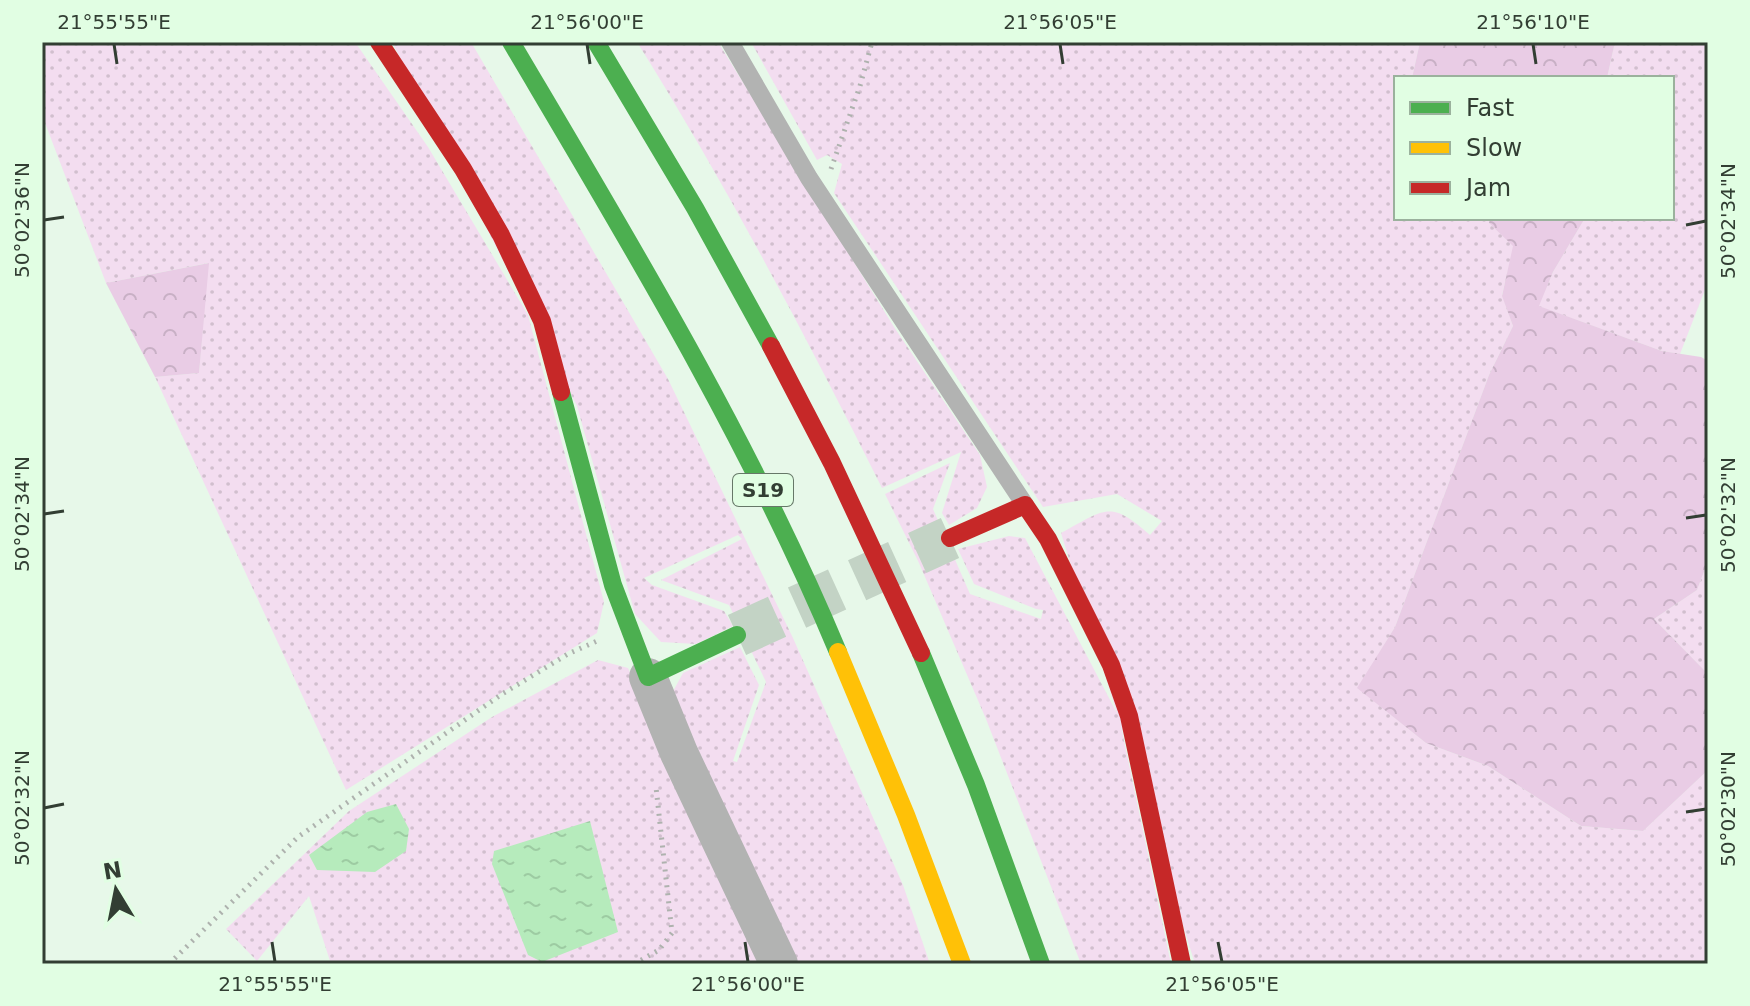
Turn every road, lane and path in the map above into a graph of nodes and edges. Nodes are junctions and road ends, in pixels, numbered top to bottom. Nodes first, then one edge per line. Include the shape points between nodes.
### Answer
1 (379, 42) edge
2 (511, 42) edge
3 (596, 42) edge
4 (730, 42) edge
5 (872, 42) edge
6 (821, 197) junction
7 (1025, 505) junction
8 (950, 538) tunnel mouth
9 (627, 627) junction
10 (737, 635) tunnel mouth
11 (648, 677) junction
12 (674, 740) junction
13 (169, 964) edge
14 (634, 964) edge
15 (779, 964) edge
16 (962, 964) edge
17 (1041, 964) edge
18 (1182, 964) edge

1 - 9 main road via 471,182 542,321
2 - 16 main road, S19 via 640,260 754,471 830,633
3 - 17 main road via 704,221 814,427 953,728
4 - 6 lane
5 - 6 path
6 - 7 lane
7 - 8 main road
7 - 18 main road via 1048,539 1111,665 1129,716
9 - 11 main road
9 - 13 path via 568,654 502,694 298,837
10 - 11 main road
11 - 12 street
12 - 14 path via 655,770 672,933 659,950
12 - 15 street

